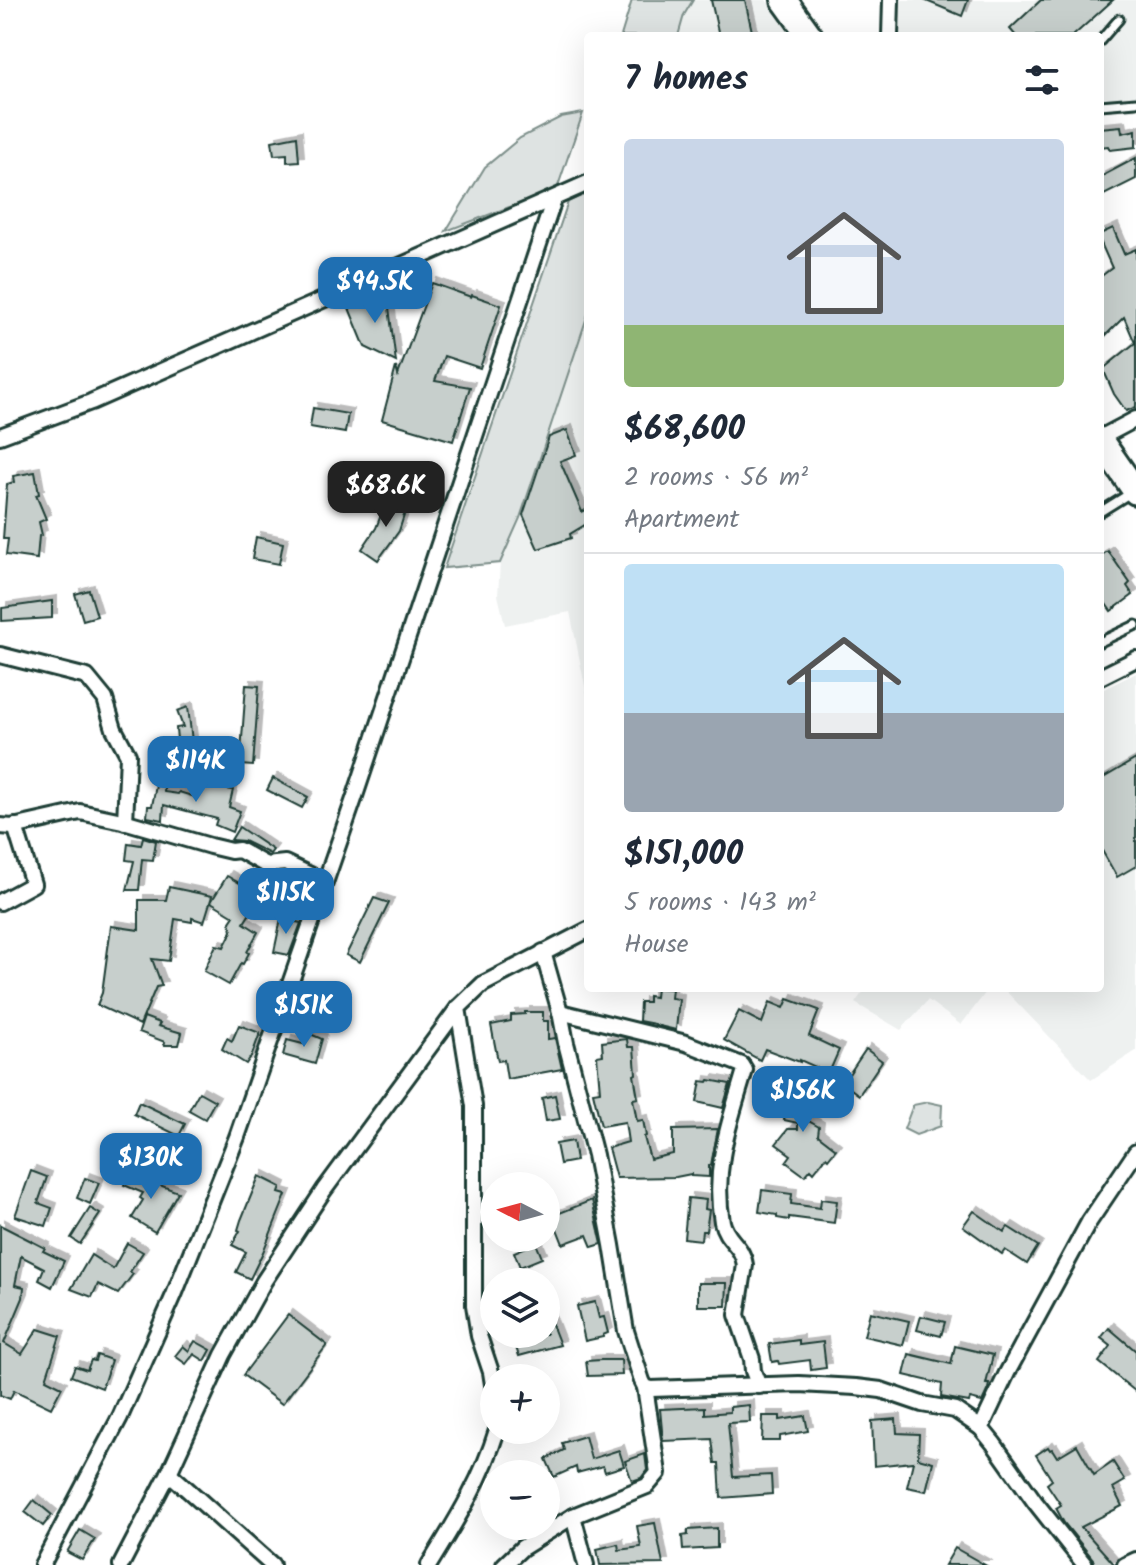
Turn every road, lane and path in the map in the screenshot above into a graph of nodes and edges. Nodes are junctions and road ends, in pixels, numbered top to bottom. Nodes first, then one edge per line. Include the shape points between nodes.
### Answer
1 (784, 0) edge
2 (891, 0) edge
3 (1119, 19) dead end
4 (807, 32) edge
5 (890, 32) edge
6 (1104, 36) edge
7 (1136, 102) edge
8 (1104, 105) edge
9 (584, 185) edge
10 (554, 199) junction
11 (1136, 419) edge
12 (1136, 430) edge
13 (0, 436) edge
14 (1104, 443) edge
15 (1104, 443) edge
16 (1104, 447) edge
17 (1135, 491) edge
18 (1104, 510) edge
19 (1136, 625) edge
20 (1104, 640) edge
21 (0, 655) edge
22 (1136, 659) edge
23 (1104, 675) edge
24 (125, 822) junction
25 (8, 826) edge
26 (325, 882) junction
27 (0, 902) edge
28 (584, 932) edge
29 (543, 952) junction
30 (458, 1008) junction
31 (560, 1012) junction
32 (1136, 1152) edge
33 (488, 1364) edge
34 (759, 1386) junction
35 (645, 1387) junction
36 (981, 1428) junction
37 (492, 1444) edge
38 (169, 1473) junction
39 (573, 1516) junction
40 (1136, 1560) edge
41 (42, 1565) edge
42 (121, 1565) edge
43 (272, 1565) edge
44 (429, 1565) edge
45 (504, 1565) edge
46 (586, 1565) edge
47 (1085, 1565) edge
48 (1125, 1565) edge

1 - 4 highway
2 - 5 street
3 - 6 lane
7 - 8 lane
9 - 10 street
10 - 13 street via 91,402
10 - 26 street
11 - 14 street
12 - 15 street
16 - 17 highway
17 - 18 lane
19 - 20 lane
21 - 24 street via 87,677 105,699 128,755
22 - 23 street
24 - 25 street via 80,812
24 - 26 street via 239,850 266,865 285,863
25 - 27 street via 33,884
26 - 41 street via 237,1137 174,1295 120,1417
28 - 29 street
29 - 30 street via 483,984
29 - 31 street
30 - 33 street via 474,1106 474,1305
30 - 38 street via 264,1281
31 - 34 street via 686,1043 745,1070 719,1175 723,1226 745,1265 737,1315
31 - 35 street via 595,1155 626,1331
32 - 36 street via 1089,1222
34 - 35 street
34 - 36 street via 881,1390 955,1410
35 - 39 street via 658,1473 647,1486
36 - 47 street
37 - 44 street via 466,1506
38 - 42 street
38 - 43 street
39 - 45 street
39 - 46 street
40 - 48 street

